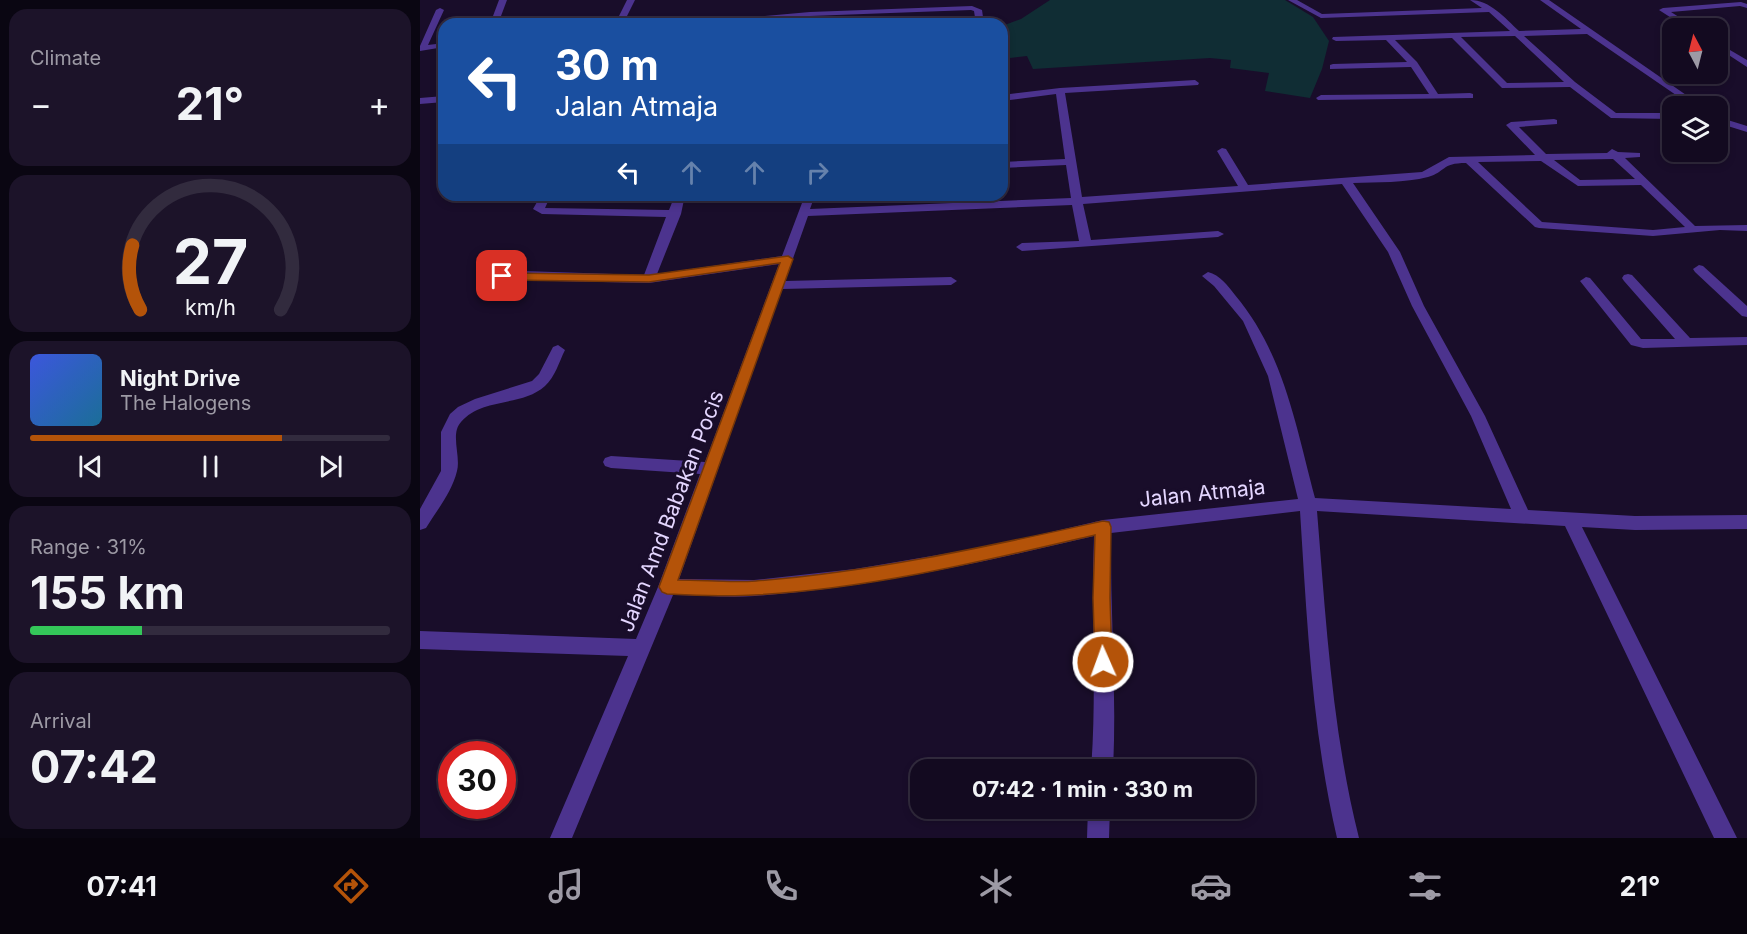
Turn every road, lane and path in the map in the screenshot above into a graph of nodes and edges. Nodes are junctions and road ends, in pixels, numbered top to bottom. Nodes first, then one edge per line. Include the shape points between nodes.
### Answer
1 (503, 0) edge
2 (631, 0) edge
3 (1292, 0) edge
4 (1474, 0) edge
5 (1544, 0) edge
6 (1747, 6) edge
7 (440, 10) dead end
8 (1491, 10) junction
9 (808, 11) junction
10 (496, 18) edge
11 (622, 18) edge
12 (747, 18) edge
13 (812, 18) edge
14 (979, 18) edge
15 (1676, 18) edge
16 (1591, 31) junction
17 (1519, 33) junction
18 (1454, 35) junction
19 (1389, 38) junction
20 (1336, 39) dead end
21 (438, 46) edge
22 (422, 48) edge
23 (1728, 52) edge
24 (1414, 64) junction
25 (1747, 64) edge
26 (1334, 67) dead end
27 (1195, 83) dead end
28 (1572, 84) junction
29 (1060, 92) junction
30 (1470, 96) dead end
31 (1683, 96) edge
32 (1008, 97) edge
33 (1436, 97) junction
34 (1321, 98) dead end
35 (438, 100) edge
36 (420, 101) edge
37 (1662, 116) edge
38 (1554, 122) dead end
39 (1728, 123) edge
40 (1747, 129) edge
41 (1222, 151) dead end
42 (1612, 152) junction
43 (1636, 155) dead end
44 (1467, 158) junction
45 (1544, 158) junction
46 (1071, 162) junction
47 (1008, 165) edge
48 (1345, 180) junction
49 (1645, 182) junction
50 (1244, 187) junction
51 (543, 201) edge
52 (678, 201) edge
53 (808, 201) edge
54 (1077, 201) junction
55 (804, 213) junction
56 (675, 214) junction
57 (1747, 228) edge
58 (1692, 229) junction
59 (1218, 234) dead end
60 (1086, 244) junction
61 (1022, 247) dead end
62 (788, 259) junction
63 (1699, 269) dead end
64 (489, 274) dead end
65 (1208, 276) dead end
66 (1628, 278) dead end
67 (649, 279) junction
68 (951, 281) dead end
69 (1586, 281) dead end
70 (778, 285) junction
71 (1747, 313) edge
72 (1747, 341) edge
73 (1688, 343) junction
74 (558, 350) dead end
75 (611, 462) dead end
76 (711, 469) junction
77 (1308, 504) junction
78 (1522, 515) junction
79 (1570, 519) junction
80 (1747, 522) edge
81 (420, 524) edge
82 (1103, 527) junction
83 (667, 587) junction
84 (420, 640) edge
85 (643, 648) junction
86 (1103, 759) edge
87 (1099, 819) edge
88 (561, 838) edge
89 (1098, 838) edge
90 (1348, 838) edge
91 (1726, 838) edge

1 - 10 street
2 - 11 street
3 - 8 street via 1321,16
4 - 8 street
5 - 16 street
6 - 15 street via 1663,10
7 - 22 street
8 - 17 street
9 - 12 street
9 - 13 street
9 - 14 street via 972,8 978,10
16 - 17 street
16 - 31 street
17 - 18 street
17 - 28 street
18 - 19 street
18 - 28 street via 1504,86
19 - 20 street
19 - 24 street
21 - 22 street
23 - 25 street
24 - 26 street
24 - 33 street
27 - 29 street
28 - 37 street via 1614,116
29 - 32 street
29 - 46 street
30 - 33 street
33 - 34 street
35 - 36 street
38 - 45 street via 1511,125
39 - 40 street
41 - 50 street
42 - 43 street
42 - 45 street
42 - 49 street
44 - 45 street
44 - 48 street via 1443,162 1430,174
44 - 58 street via 1539,225 1653,233
45 - 49 street via 1580,183
46 - 47 street
46 - 54 street
48 - 50 street
48 - 78 street via 1394,252 1418,306 1478,416
49 - 58 street
50 - 54 street
51 - 56 street via 539,209 542,211
52 - 56 street
53 - 55 street, Jalan Amd Babakan Pocis
54 - 55 street
54 - 60 street
55 - 62 street, Jalan Amd Babakan Pocis
56 - 67 street
57 - 58 street
59 - 60 street
60 - 61 street
62 - 67 street
62 - 70 street, Jalan Amd Babakan Pocis
63 - 71 street
64 - 67 street
65 - 77 street via 1249,320 1275,376
66 - 73 street
68 - 70 street
69 - 73 street via 1636,342
70 - 76 street, Jalan Amd Babakan Pocis
72 - 73 street
74 - 81 street via 537,385 473,406 456,418 446,439 450,467 443,488
75 - 76 street
76 - 83 street, Jalan Amd Babakan Pocis
77 - 78 street, Jalan Atmaja
77 - 82 street, Jalan Atmaja
77 - 90 street via 1318,656 1336,793
78 - 79 street, Jalan Atmaja
79 - 80 street, Jalan Atmaja
79 - 91 street
82 - 83 street, Jalan Atmaja via 991,553 855,577 754,588
82 - 86 street
83 - 85 street, Jalan Amd Babakan Pocis
84 - 85 street
85 - 88 street, Jalan Amd Babakan Pocis
87 - 89 street

